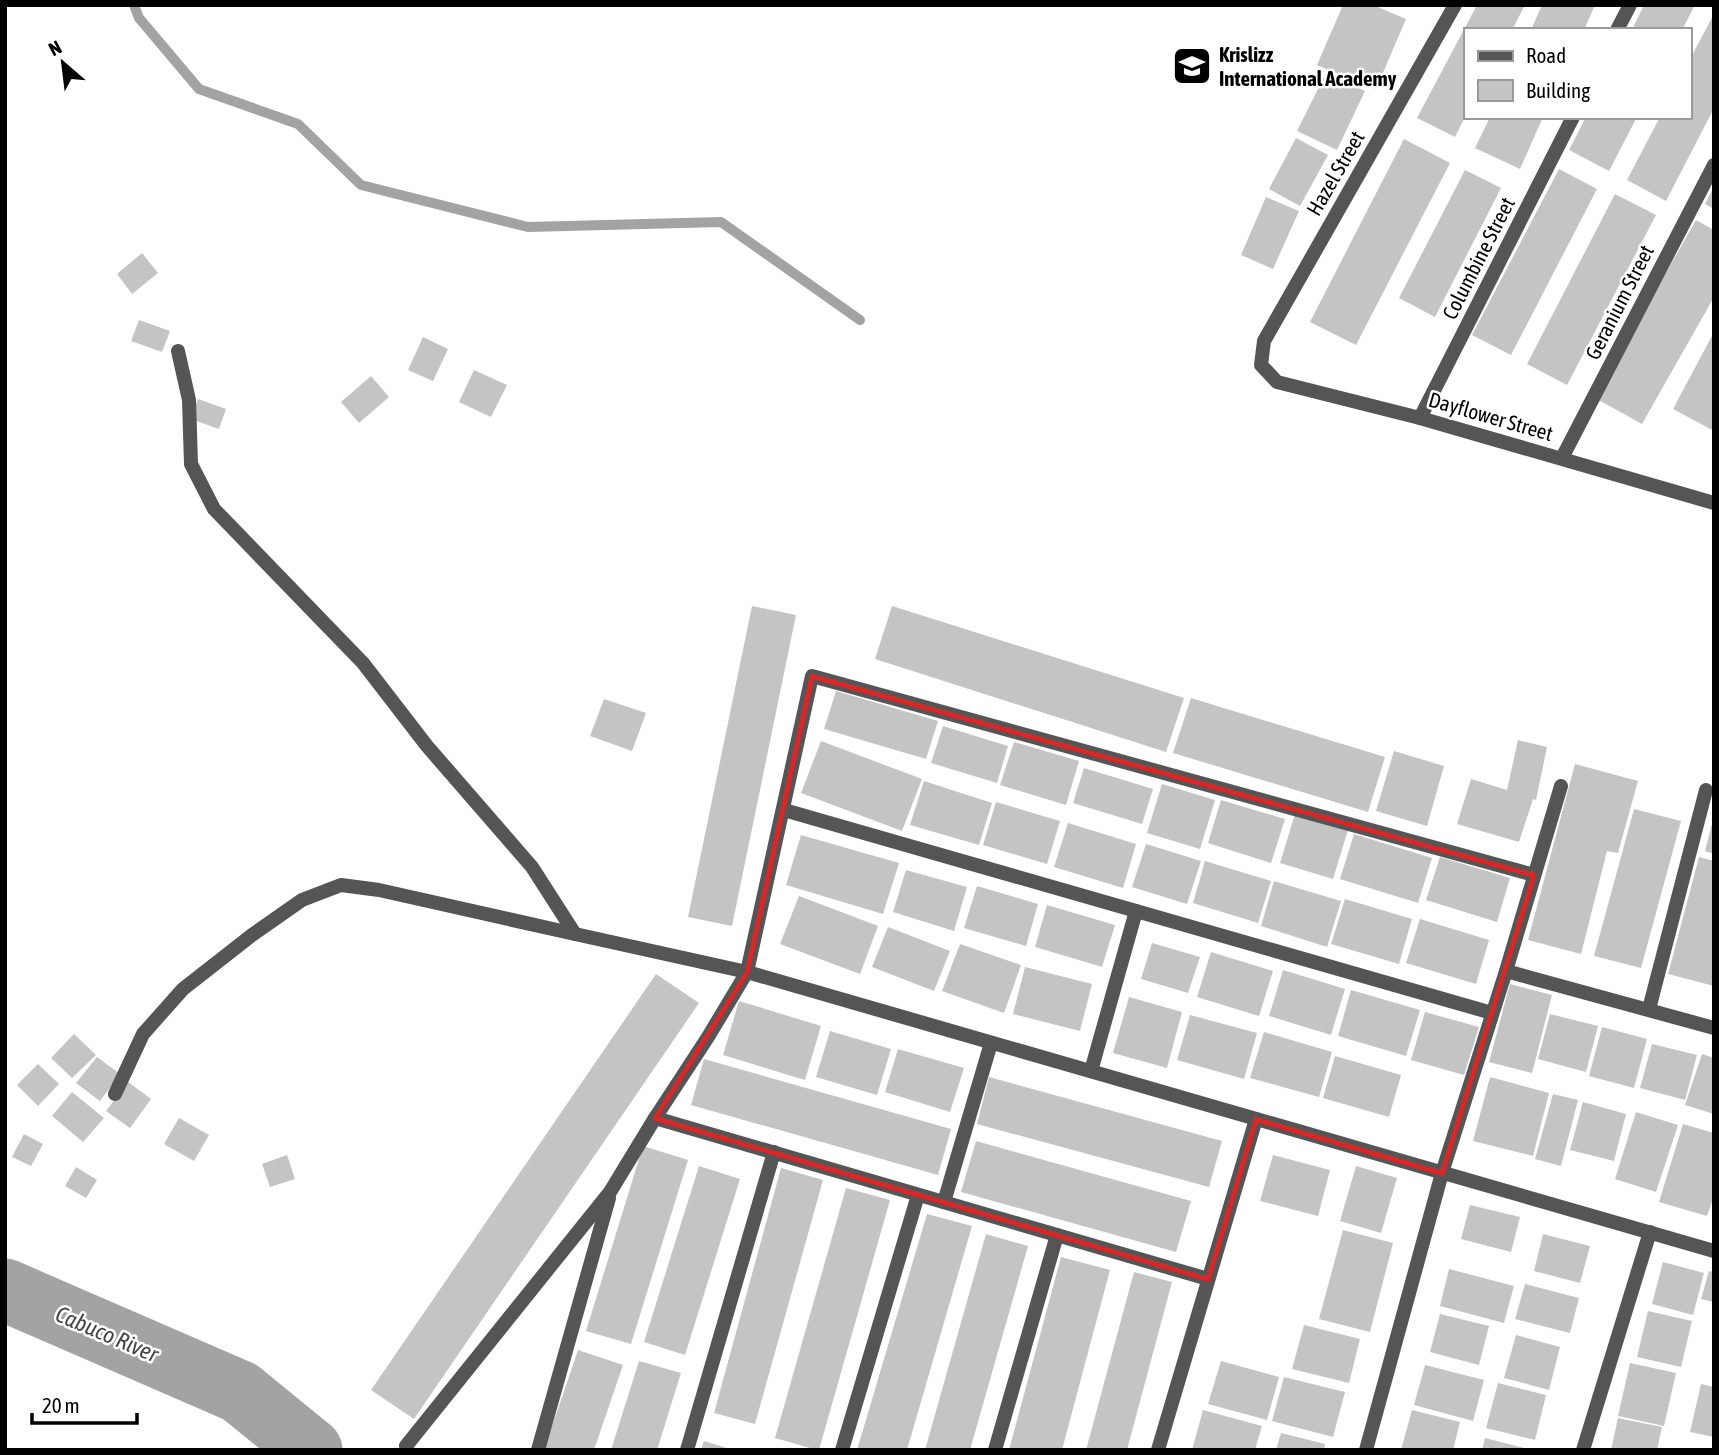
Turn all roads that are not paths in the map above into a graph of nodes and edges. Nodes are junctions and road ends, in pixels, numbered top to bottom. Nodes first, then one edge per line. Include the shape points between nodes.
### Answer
1 (1455, 5) edge
2 (1630, 5) edge
3 (1618, 28) edge
4 (1572, 119) edge
5 (1714, 165) edge
6 (178, 351) dead end
7 (1261, 365) joint
8 (1420, 418) junction
9 (1562, 458) junction
10 (1713, 500) edge
11 (1561, 786) dead end
12 (1706, 790) dead end
13 (783, 810) junction
14 (1534, 875) junction
15 (1136, 911) junction
16 (575, 934) junction
17 (1506, 971) junction
18 (747, 972) junction
19 (1649, 1009) junction
20 (1492, 1013) junction
21 (1714, 1028) edge
22 (991, 1042) junction
23 (1091, 1071) junction
24 (115, 1094) dead end
25 (655, 1118) junction
26 (1256, 1119) junction
27 (774, 1153) junction
28 (1443, 1173) junction
29 (610, 1192) junction
30 (918, 1195) junction
31 (944, 1202) junction
32 (1650, 1232) junction
33 (1058, 1235) junction
34 (1714, 1251) edge
35 (1208, 1279) junction
36 (406, 1446) dead end
37 (538, 1450) edge
38 (687, 1450) edge
39 (842, 1450) edge
40 (995, 1450) edge
41 (1158, 1450) edge
42 (1366, 1450) edge
43 (1583, 1450) edge

1 - 7 street, Hazel Street via 1264,341
2 - 3 street
4 - 8 street, Columbine Street
5 - 9 street, Geranium Street
6 - 16 street via 189,400 191,464 214,509 363,663 427,746 532,867
7 - 8 street, Dayflower Street via 1277,382
8 - 9 street, Dayflower Street
9 - 10 street, Dayflower Street
11 - 14 street
12 - 19 street
13 - 14 street via 812,676
13 - 15 street
13 - 18 street
14 - 17 street
15 - 20 street
15 - 23 street
16 - 18 street
16 - 24 street via 341,885 302,900 183,989 143,1034
17 - 19 street
17 - 20 street
18 - 22 street
18 - 25 street
19 - 21 street
20 - 28 street
22 - 23 street
22 - 31 street
23 - 26 street
25 - 27 street
25 - 29 street
26 - 28 street
26 - 35 street
27 - 30 street
27 - 38 street
28 - 32 street
28 - 42 street
29 - 36 street
29 - 37 street
30 - 31 street
30 - 39 street
31 - 33 street
32 - 34 street
32 - 43 street
33 - 35 street
33 - 40 street
35 - 41 street

